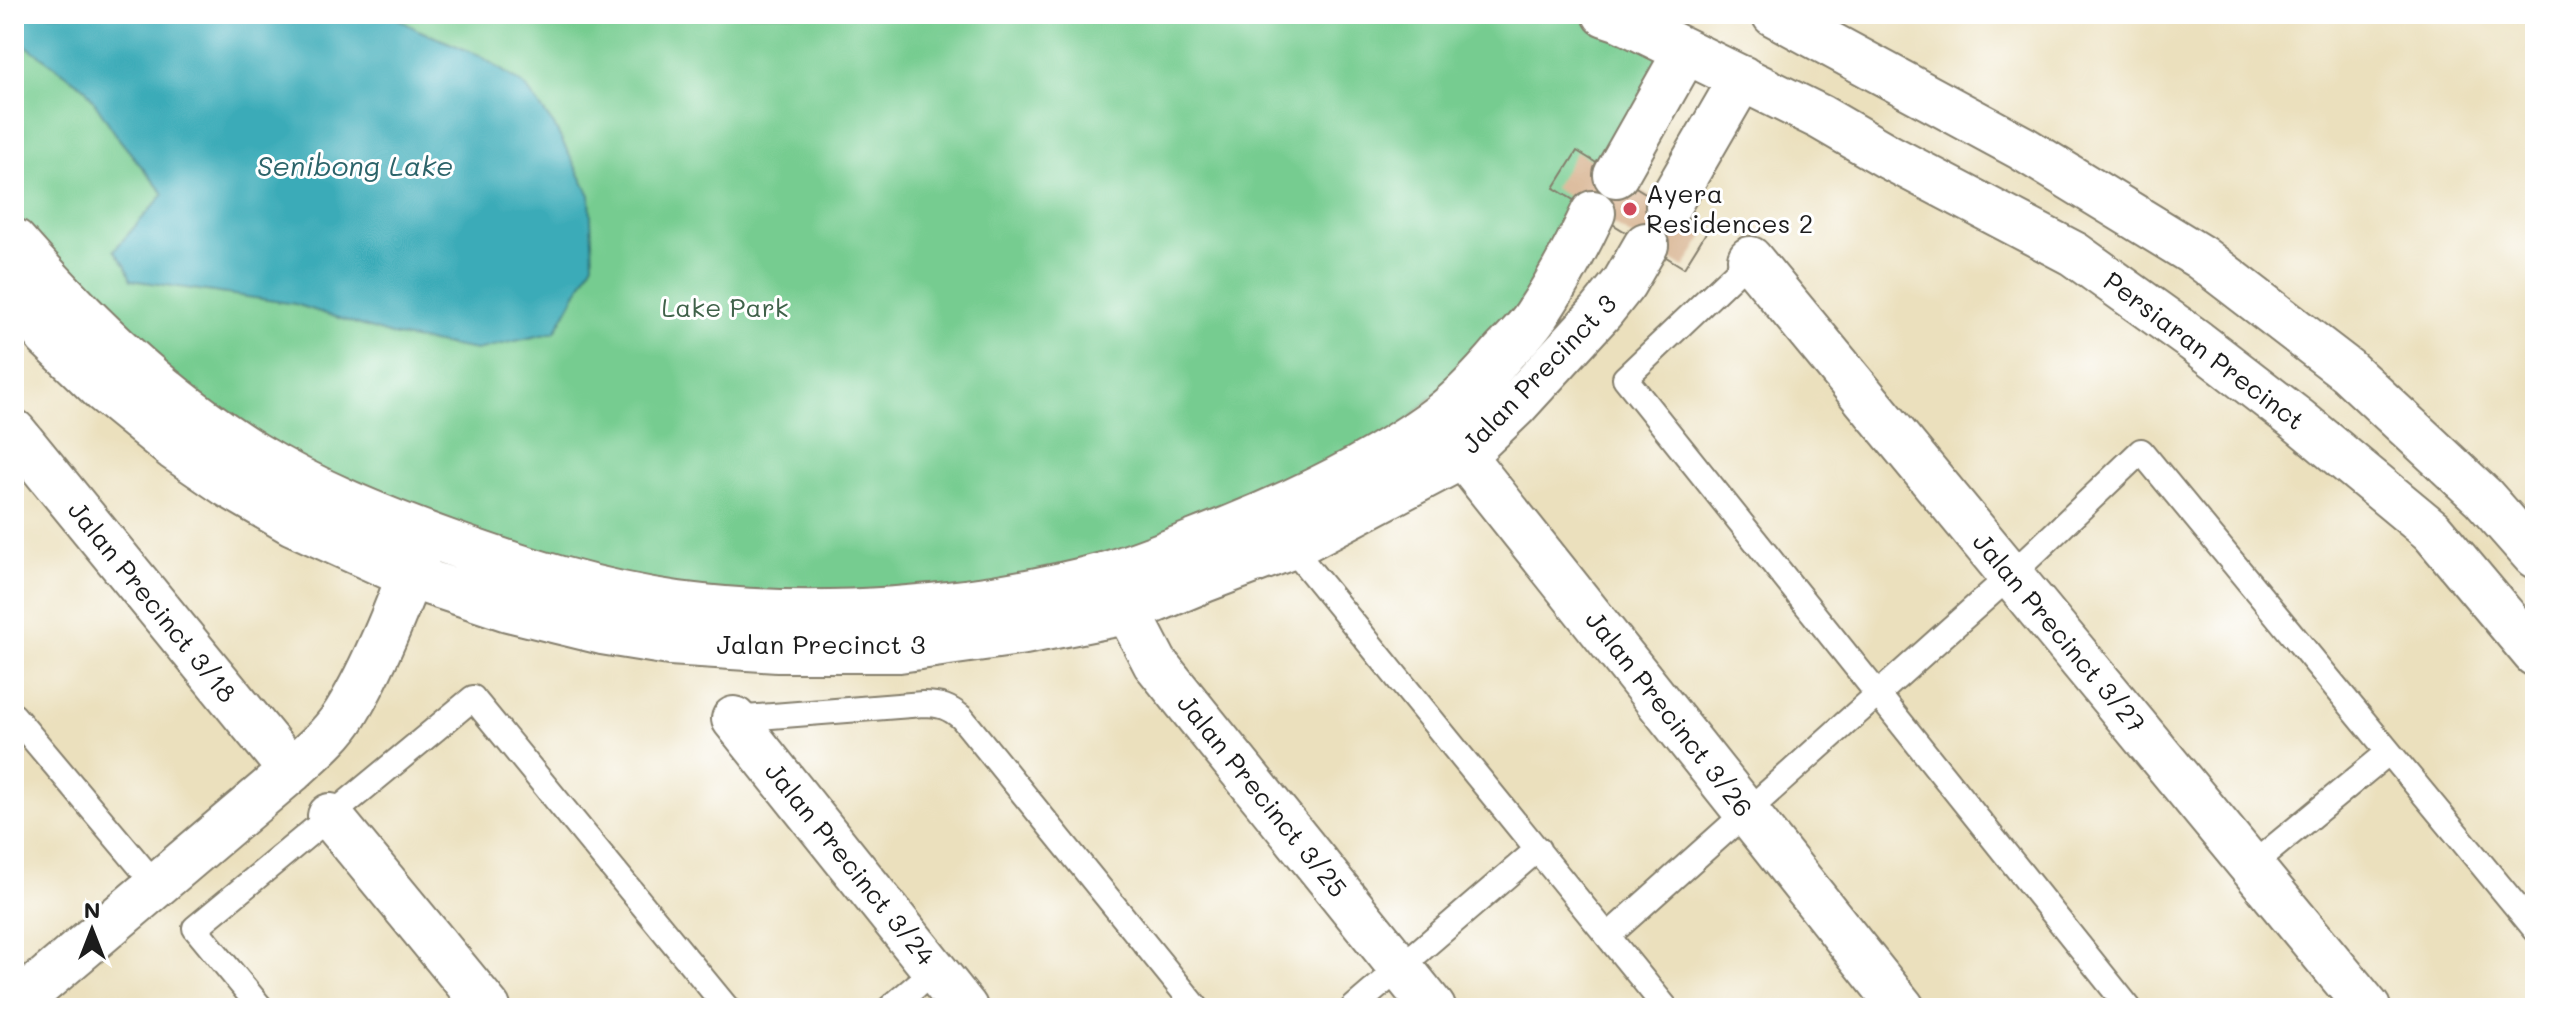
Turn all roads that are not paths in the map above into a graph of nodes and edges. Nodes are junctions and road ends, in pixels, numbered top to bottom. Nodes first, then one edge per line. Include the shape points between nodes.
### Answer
1 (1774, 14) edge
2 (1613, 16) edge
3 (1685, 53) junction
4 (1742, 78) junction
5 (1593, 213) dead end
6 (14, 241) edge
7 (1646, 245) dead end
8 (1572, 257) junction
9 (1750, 259) joint
10 (1624, 283) junction
11 (14, 294) edge
12 (1435, 420) junction
13 (14, 432) edge
14 (1463, 456) junction
15 (425, 534) junction
16 (1291, 547) junction
17 (2535, 556) edge
18 (1109, 573) junction
19 (2011, 575) junction
20 (409, 576) junction
21 (1127, 612) junction
22 (2535, 654) edge
23 (1877, 696) junction
24 (14, 716) edge
25 (734, 719) joint
26 (2389, 752) junction
27 (291, 771) junction
28 (1747, 813) junction
29 (330, 816) junction
30 (1538, 849) junction
31 (2251, 866) junction
32 (155, 884) junction
33 (2535, 929) edge
34 (1608, 936) junction
35 (1400, 967) junction
36 (935, 970) junction
37 (23, 997) edge
38 (261, 1008) edge
39 (488, 1008) edge
40 (727, 1008) edge
41 (890, 1008) edge
42 (965, 1008) edge
43 (1197, 1008) edge
44 (1353, 1008) edge
45 (1433, 1008) edge
46 (1666, 1008) edge
47 (1902, 1008) edge
48 (2129, 1008) edge
49 (2368, 1008) edge

1 - 17 street via 2022,148 2200,257 2347,370 2483,497
2 - 3 street, Persiaran Precinct
3 - 4 street, Persiaran Precinct
3 - 4 street via 1620,167 1673,198
4 - 22 street, Persiaran Precinct via 2074,254 2194,340 2432,531
5 - 8 street, Jalan Precinct 3
6 - 15 street, Jalan Precinct 3 via 133,365 190,410 314,488
7 - 10 street, Jalan Precinct 3
8 - 10 street
8 - 12 street, Jalan Precinct 3 via 1532,321
9 - 19 street, Jalan Precinct 3/27
9 - 23 lane via 1625,378
10 - 14 street, Jalan Precinct 3 via 1557,362
11 - 20 street, Jalan Precinct 3 via 47,336 104,391 174,448 293,523
12 - 14 street, Jalan Precinct 3/26
12 - 18 street, Jalan Precinct 3 via 1323,488
13 - 27 street, Jalan Precinct 3/18
14 - 16 street, Jalan Precinct 3
14 - 28 street, Jalan Precinct 3/26
15 - 18 street, Jalan Precinct 3 via 519,569 602,590 781,612 898,609 1017,593
15 - 20 street
16 - 21 street, Jalan Precinct 3
16 - 30 lane
18 - 21 street, Jalan Precinct 3/25
19 - 23 lane
19 - 26 lane via 2141,451
19 - 31 street, Jalan Precinct 3/27
20 - 21 street, Jalan Precinct 3 via 508,609 602,632 670,643 778,650 899,650
20 - 27 street via 345,715
21 - 35 street, Jalan Precinct 3/25 via 1155,663
23 - 28 lane
23 - 48 lane
24 - 32 lane
25 - 36 street, Jalan Precinct 3/24
25 - 43 lane via 923,704 950,708
26 - 31 lane
26 - 33 lane
27 - 32 street
28 - 34 lane
28 - 47 street, Jalan Precinct 3/26
29 - 38 lane via 195,928
29 - 39 street
29 - 40 lane via 473,698
30 - 34 lane
30 - 35 lane
31 - 49 street, Jalan Precinct 3/27
32 - 37 street
34 - 46 lane
35 - 44 lane
35 - 45 street, Jalan Precinct 3/25
36 - 41 lane
36 - 42 street, Jalan Precinct 3/24

